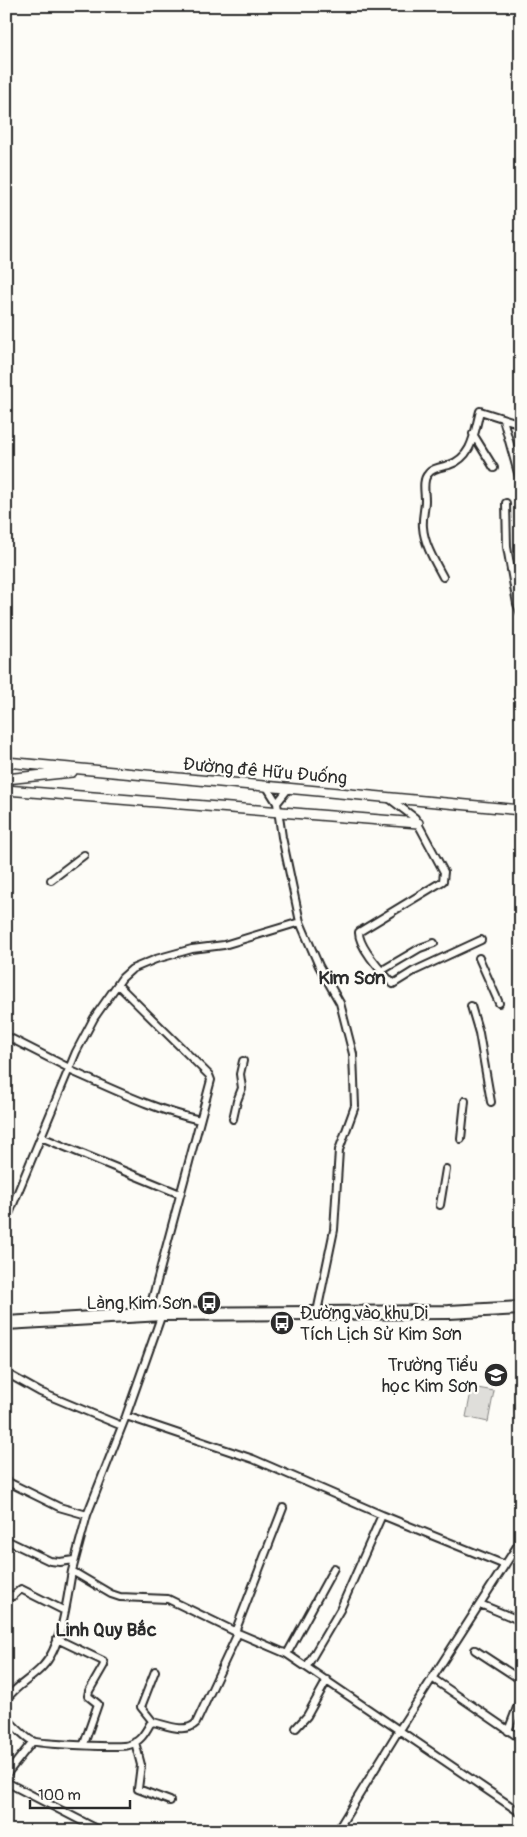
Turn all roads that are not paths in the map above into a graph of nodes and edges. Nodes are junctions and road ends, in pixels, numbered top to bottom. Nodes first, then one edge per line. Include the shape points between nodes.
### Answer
1 (503, 419) junction
2 (521, 424) edge
3 (473, 434) junction
4 (494, 468) dead end
5 (521, 484) edge
6 (506, 503) dead end
7 (443, 577) dead end
8 (521, 614) edge
9 (6, 762) edge
10 (90, 770) junction
11 (6, 778) edge
12 (267, 787) junction
13 (289, 788) junction
14 (6, 790) edge
15 (390, 799) junction
16 (278, 807) junction
17 (518, 811) edge
18 (418, 823) junction
19 (84, 855) dead end
20 (51, 880) dead end
21 (300, 922) junction
22 (481, 940) dead end
23 (434, 943) dead end
24 (479, 958) dead end
25 (381, 971) junction
26 (118, 985) junction
27 (499, 1004) dead end
28 (471, 1006) dead end
29 (6, 1036) edge
30 (244, 1061) dead end
31 (69, 1069) junction
32 (465, 1101) dead end
33 (491, 1102) dead end
34 (233, 1119) dead end
35 (200, 1120) junction
36 (41, 1137) junction
37 (461, 1140) dead end
38 (446, 1169) dead end
39 (180, 1194) junction
40 (440, 1205) dead end
41 (6, 1221) edge
42 (521, 1308) edge
43 (318, 1312) junction
44 (162, 1314) junction
45 (148, 1315) junction
46 (6, 1323) edge
47 (6, 1373) edge
48 (126, 1416) junction
49 (122, 1426) junction
50 (6, 1481) edge
51 (283, 1508) dead end
52 (87, 1515) junction
53 (382, 1515) junction
54 (6, 1540) edge
55 (521, 1540) edge
56 (74, 1560) junction
57 (505, 1565) junction
58 (334, 1568) dead end
59 (72, 1572) junction
60 (6, 1594) edge
61 (480, 1604) junction
62 (65, 1611) junction
63 (521, 1621) edge
64 (236, 1632) junction
65 (57, 1639) junction
66 (475, 1650) dead end
67 (287, 1654) junction
68 (307, 1666) junction
69 (155, 1671) dead end
70 (432, 1678) junction
71 (327, 1680) junction
72 (521, 1680) edge
73 (521, 1697) edge
74 (6, 1700) edge
75 (6, 1718) edge
76 (153, 1722) junction
77 (296, 1728) dead end
78 (399, 1730) junction
79 (508, 1731) junction
80 (521, 1739) edge
81 (33, 1742) junction
82 (135, 1742) junction
83 (84, 1744) junction
84 (6, 1775) edge
85 (6, 1782) edge
86 (170, 1801) dead end
87 (520, 1811) edge
88 (101, 1831) edge
89 (337, 1831) edge

1 - 2 street
1 - 3 street via 480,411
1 - 5 street
3 - 4 street
3 - 7 street via 465,456 458,462 432,470 424,483 423,528
6 - 8 street via 507,547
9 - 10 main road, Đường đê Hữu Đuống
10 - 11 main road
10 - 12 main road, Đường đê Hữu Đuống
12 - 13 main road, Đường đê Hữu Đuống
12 - 16 street
13 - 15 main road, Đường đê Hữu Đuống
13 - 16 street
14 - 16 main road
15 - 17 main road, Đường đê Hữu Đuống
15 - 18 street
16 - 18 main road
16 - 21 street
18 - 25 street via 445,876 443,881 359,932 363,946
19 - 20 street
21 - 26 street via 224,946 192,949 144,963 132,969
21 - 43 street via 340,1003 353,1054 355,1087 355,1106 339,1150 334,1230
22 - 25 street via 393,984
23 - 25 street
24 - 27 street
26 - 31 street via 94,1018
26 - 35 street via 210,1075 211,1083
28 - 33 street via 480,1034
29 - 31 street
30 - 34 street via 240,1074 242,1088
31 - 35 street via 149,1104
31 - 36 street
32 - 37 street
35 - 39 street
36 - 39 street
36 - 41 street
38 - 40 street
39 - 45 street
42 - 43 highway via 449,1312
43 - 44 highway
44 - 45 highway
44 - 48 street
45 - 46 highway
47 - 49 street via 40,1392
48 - 49 street
48 - 53 street via 254,1459
49 - 52 street
50 - 52 street via 59,1507
51 - 64 street
52 - 56 street
53 - 57 street
53 - 68 street via 340,1610
54 - 56 street via 50,1561
55 - 57 street
56 - 59 street
57 - 61 street
58 - 67 street
59 - 62 street
59 - 64 street via 120,1597 168,1599
60 - 62 street via 13,1596 21,1589
61 - 63 street
61 - 70 street
62 - 65 street
64 - 67 street
64 - 76 street via 196,1723 182,1729
65 - 74 street via 54,1652 43,1667
65 - 83 street via 103,1661 88,1696 98,1704
66 - 72 street
67 - 68 street
68 - 71 street
69 - 76 street via 141,1707
70 - 78 street
70 - 79 street
71 - 77 street via 307,1716
71 - 78 street
73 - 79 street
75 - 81 street
76 - 82 street
78 - 87 street
78 - 89 street
79 - 80 street
81 - 83 street
81 - 84 street
82 - 83 street via 125,1746
82 - 86 street via 141,1765 138,1789
85 - 88 street

